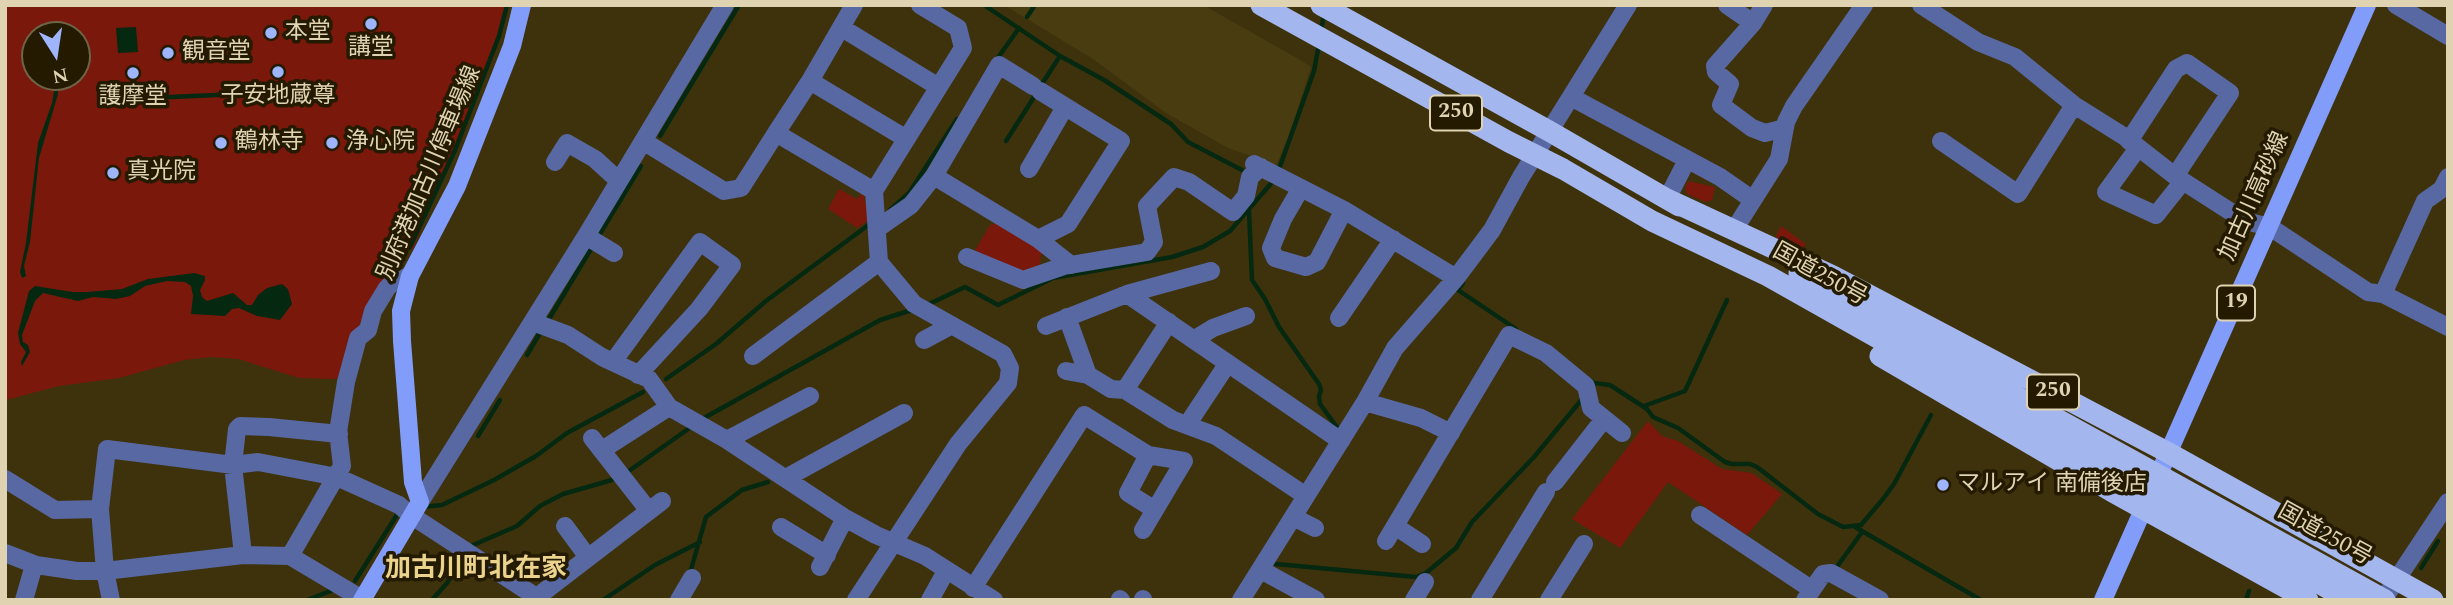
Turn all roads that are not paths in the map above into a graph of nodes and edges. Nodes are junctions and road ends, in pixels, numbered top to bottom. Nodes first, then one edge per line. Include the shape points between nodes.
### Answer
1 (522, 5) edge
2 (724, 5) edge
3 (854, 5) edge
4 (920, 5) edge
5 (1261, 5) edge
6 (1321, 5) edge
7 (1628, 5) edge
8 (1727, 5) edge
9 (1764, 5) edge
10 (1864, 5) edge
11 (2367, 5) edge
12 (2396, 5) edge
13 (1927, 7) edge
14 (1753, 23) junction
15 (842, 28) junction
16 (2448, 36) edge
17 (810, 81) junction
18 (937, 86) junction
19 (1572, 97) junction
20 (2074, 105) junction
21 (1065, 107) junction
22 (1785, 128) junction
23 (1549, 131) junction
24 (776, 133) junction
25 (905, 138) junction
26 (643, 141) junction
27 (1941, 141) dead end
28 (2134, 145) junction
29 (1535, 155) junction
30 (1687, 160) junction
31 (555, 162) dead end
32 (1029, 169) dead end
33 (934, 176) junction
34 (2179, 179) junction
35 (619, 181) junction
36 (2446, 185) edge
37 (1301, 188) junction
38 (874, 191) junction
39 (1667, 199) junction
40 (1753, 200) junction
41 (1344, 210) junction
42 (1652, 221) junction
43 (877, 223) junction
44 (2270, 227) junction
45 (1734, 230) junction
46 (1038, 239) junction
47 (1393, 239) junction
48 (592, 240) junction
49 (614, 253) dead end
50 (967, 257) dead end
51 (879, 262) junction
52 (1071, 265) junction
53 (1211, 271) dead end
54 (410, 276) junction
55 (1455, 278) junction
56 (1126, 294) junction
57 (2383, 294) junction
58 (1246, 316) dead end
59 (1067, 317) junction
60 (1339, 318) dead end
61 (1169, 322) junction
62 (540, 325) junction
63 (952, 325) junction
64 (1046, 326) dead end
65 (2448, 327) edge
66 (1195, 339) junction
67 (924, 340) dead end
68 (753, 356) dead end
69 (613, 362) junction
70 (1228, 363) junction
71 (1066, 371) dead end
72 (638, 375) junction
73 (1088, 375) junction
74 (1125, 390) junction
75 (810, 396) dead end
76 (1365, 402) junction
77 (2015, 405) junction
78 (669, 407) junction
79 (904, 413) dead end
80 (1604, 419) junction
81 (1187, 425) junction
82 (1451, 433) junction
83 (1622, 433) dead end
84 (339, 434) junction
85 (727, 440) junction
86 (1341, 441) junction
87 (2167, 452) junction
88 (1148, 455) junction
89 (233, 465) junction
90 (337, 477) junction
91 (786, 478) junction
92 (5, 479) edge
93 (1306, 496) junction
94 (2448, 502) edge
95 (100, 509) junction
96 (416, 509) junction
97 (2145, 509) junction
98 (1155, 510) junction
99 (1700, 515) dead end
100 (1293, 517) junction
101 (845, 518) junction
102 (565, 526) dead end
103 (781, 527) dead end
104 (1315, 528) dead end
105 (1143, 530) dead end
106 (894, 541) junction
107 (1422, 544) dead end
108 (1584, 544) dead end
109 (5, 554) edge
110 (243, 555) junction
111 (290, 555) junction
112 (587, 556) junction
113 (34, 565) junction
114 (1261, 570) junction
115 (105, 571) junction
116 (946, 571) junction
117 (692, 578) dead end
118 (2396, 580) junction
119 (1425, 582) dead end
120 (973, 588) junction
121 (1808, 594) edge
122 (539, 598) edge
123 (362, 599) edge
124 (24, 600) edge
125 (111, 600) edge
126 (679, 600) edge
127 (856, 600) edge
128 (930, 600) edge
129 (994, 600) edge
130 (1241, 600) edge
131 (1316, 600) edge
132 (1414, 600) edge
133 (1480, 600) edge
134 (1549, 600) edge
135 (1880, 600) edge
136 (2103, 600) edge
137 (2308, 600) edge
138 (2348, 600) edge
139 (2384, 600) edge
140 (2433, 600) edge

1 - 54 main road, 別府港加古川停車場線 via 512,46 457,186
2 - 26 street
3 - 15 street
4 - 18 street via 958,28 963,48
5 - 29 highway, 国道250号 / 250
6 - 23 highway, 国道250号 / 250
7 - 19 street
8 - 14 street
9 - 14 street
10 - 22 street via 1794,106
11 - 44 main road, 加古川高砂線 / 19
12 - 16 street
13 - 20 street via 1978,43 2015,57
14 - 22 street via 1715,66 1730,84 1721,104 1765,133
15 - 17 street
15 - 18 street
17 - 24 street
17 - 25 street
18 - 25 street
19 - 23 street
19 - 30 street
20 - 27 street via 2018,194 1961,166
20 - 28 street
21 - 32 street
21 - 33 street via 1036,89 1020,69 999,65
21 - 46 street via 1121,141 1068,225
22 - 40 street via 1779,159
23 - 29 street
23 - 39 highway, 国道250号 / 250
24 - 26 street via 741,188 724,191
24 - 38 street
25 - 38 street
26 - 35 street
28 - 34 street
28 - 34 street via 2106,192 2156,215
28 - 34 street via 2176,69 2186,63 2230,93
29 - 42 highway, 国道250号 / 250
29 - 55 street via 1492,230
30 - 39 street
30 - 40 street
31 - 35 street via 567,142
33 - 43 street via 911,205
33 - 46 street
34 - 44 street via 2245,221
35 - 48 street
36 - 57 street via 2425,201
37 - 41 street
37 - 41 street via 1271,248 1275,258 1306,267 1317,262
37 - 52 street via 1267,170 1250,177 1246,196 1233,212 1174,177 1147,206 1154,242 1147,252
38 - 43 street
39 - 45 highway, 250
39 - 77 highway, 国道250号 / 250
40 - 45 street
41 - 47 street
42 - 77 highway, 国道250号 / 250
42 - 97 highway, 250
43 - 51 street
44 - 57 street via 2368,292
44 - 87 main road, 加古川高砂線 / 19
45 - 87 highway, 250 via 1833,276
46 - 52 street
47 - 55 street
47 - 60 street
48 - 49 street
48 - 62 street
50 - 52 street via 982,272 1023,280
51 - 63 street via 914,304
51 - 68 street
53 - 56 street
54 - 84 street via 387,288 368,330 358,338
54 - 96 main road, 別府港加古川停車場線 via 401,311
55 - 76 street via 1395,348
56 - 59 street
56 - 61 street
57 - 65 street
58 - 66 street
59 - 64 street
59 - 73 street
61 - 66 street
61 - 74 street
62 - 69 street via 568,335
62 - 96 street
63 - 67 street
63 - 106 street via 1003,354 1010,368 1008,383 958,444
66 - 70 street
69 - 72 street
69 - 72 street via 700,242 732,265
70 - 81 street
70 - 86 street
71 - 73 street
72 - 78 street via 649,379
73 - 74 street via 1111,389
74 - 81 street
75 - 85 street
76 - 82 street via 1421,418
76 - 86 street
77 - 138 highway, 国道250号 / 250, bridge
77 - 139 highway, 国道250号 / 250, bridge
78 - 85 street
78 - 112 street via 597,444 655,506
79 - 91 street via 881,434
80 - 82 street via 1591,408 1586,386 1546,353 1509,335
80 - 83 street
80 - 133 street via 1550,487
81 - 93 street via 1216,436
82 - 107 street via 1390,533
84 - 89 street via 240,426
84 - 90 street via 342,466
85 - 91 street
86 - 93 street
87 - 97 main road, 加古川高砂線 / 19
87 - 118 highway, 250
88 - 98 street via 1128,493
88 - 98 street via 1184,461
88 - 120 street via 1084,415
89 - 90 street via 258,462
89 - 95 street via 107,449
89 - 110 street
90 - 96 street
90 - 111 street
91 - 101 street
92 - 95 street via 55,510
93 - 100 street
94 - 118 street
95 - 115 street
96 - 122 street
96 - 123 main road
97 - 136 main road, 加古川高砂線 / 19
97 - 137 highway, 250
98 - 105 street
99 - 121 street
100 - 104 street
100 - 114 street
101 - 103 street via 823,561
101 - 106 street
102 - 112 street
106 - 116 street
106 - 127 street
108 - 134 street via 1574,571
109 - 113 street
110 - 111 street
110 - 115 street
111 - 123 street
112 - 122 street
113 - 115 street
113 - 124 street
114 - 130 street
114 - 131 street
115 - 125 street
116 - 120 street
116 - 128 street
117 - 126 street
118 - 139 street
118 - 140 highway, 250
119 - 132 street
120 - 129 street
121 - 135 street via 1823,574 1831,573

